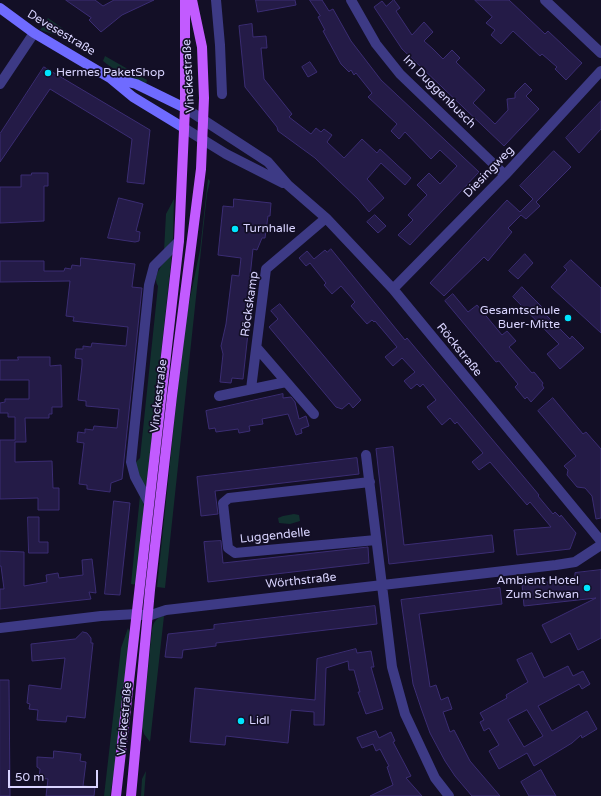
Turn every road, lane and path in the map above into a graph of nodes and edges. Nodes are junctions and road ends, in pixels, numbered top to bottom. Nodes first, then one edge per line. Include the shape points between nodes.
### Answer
1 (185, 0) edge
2 (192, 0) edge
3 (216, 0) edge
4 (350, 0) edge
5 (545, 0) edge
6 (0, 8) edge
7 (34, 33) junction
8 (601, 53) edge
9 (601, 71) edge
10 (110, 78) junction
11 (0, 84) edge
12 (222, 94) dead end
13 (185, 108) junction
14 (204, 120) junction
15 (184, 128) junction
16 (203, 139) junction
17 (505, 174) junction
18 (288, 185) junction
19 (326, 218) junction
20 (179, 241) junction
21 (393, 289) junction
22 (257, 348) junction
23 (286, 382) junction
24 (251, 389) junction
25 (219, 396) dead end
26 (314, 414) dead end
27 (366, 455) dead end
28 (370, 482) junction
29 (149, 503) junction
30 (376, 540) junction
31 (601, 541) edge
32 (601, 545) edge
33 (382, 585) junction
34 (136, 614) junction
35 (148, 616) junction
36 (0, 628) edge
37 (116, 796) edge
38 (131, 796) edge
39 (449, 796) edge

1 - 13 main road, Vinckestraße
2 - 14 main road, Vinckestraße via 202,46
3 - 12 street
4 - 17 street, Im Duggenbusch via 376,44 400,74
5 - 8 street
6 - 7 street, Devesestraße
7 - 10 street, Devesestraße
7 - 11 street
9 - 17 street, Diesingweg
10 - 13 street, Devesestraße via 136,84
10 - 15 street, Devesestraße via 133,97
13 - 14 street, Röckstraße
13 - 15 main road, Vinckestraße
14 - 16 main road, Vinckestraße
14 - 18 street, Röckstraße via 268,162
15 - 16 street, Röckstraße
15 - 20 main road, Vinckestraße
16 - 18 street, Röckstraße via 226,154
16 - 35 main road, Vinckestraße
17 - 21 street, Diesingweg
18 - 19 street, Röckstraße
19 - 21 street, Röckstraße
19 - 22 street, Röckskamp via 266,270
20 - 29 main road, Vinckestraße
20 - 29 street, Vinckestraße via 154,266 149,286 131,462 135,477
21 - 31 street, Röckstraße
22 - 23 street, Röckskamp
22 - 24 street, Röckskamp
23 - 24 street
23 - 26 street, Röckskamp
24 - 25 street
27 - 28 street
28 - 30 street
28 - 30 street, Luggendelle via 229,498 223,503 228,548 235,553
29 - 34 main road, Vinckestraße
30 - 33 street
32 - 33 street, Wörthstraße via 575,562
33 - 35 street, Wörthstraße via 166,610
33 - 39 street via 392,667 405,714 434,778
34 - 35 street, Wörthstraße
34 - 36 street, Wörthstraße
34 - 37 main road, Vinckestraße
35 - 38 main road, Vinckestraße

